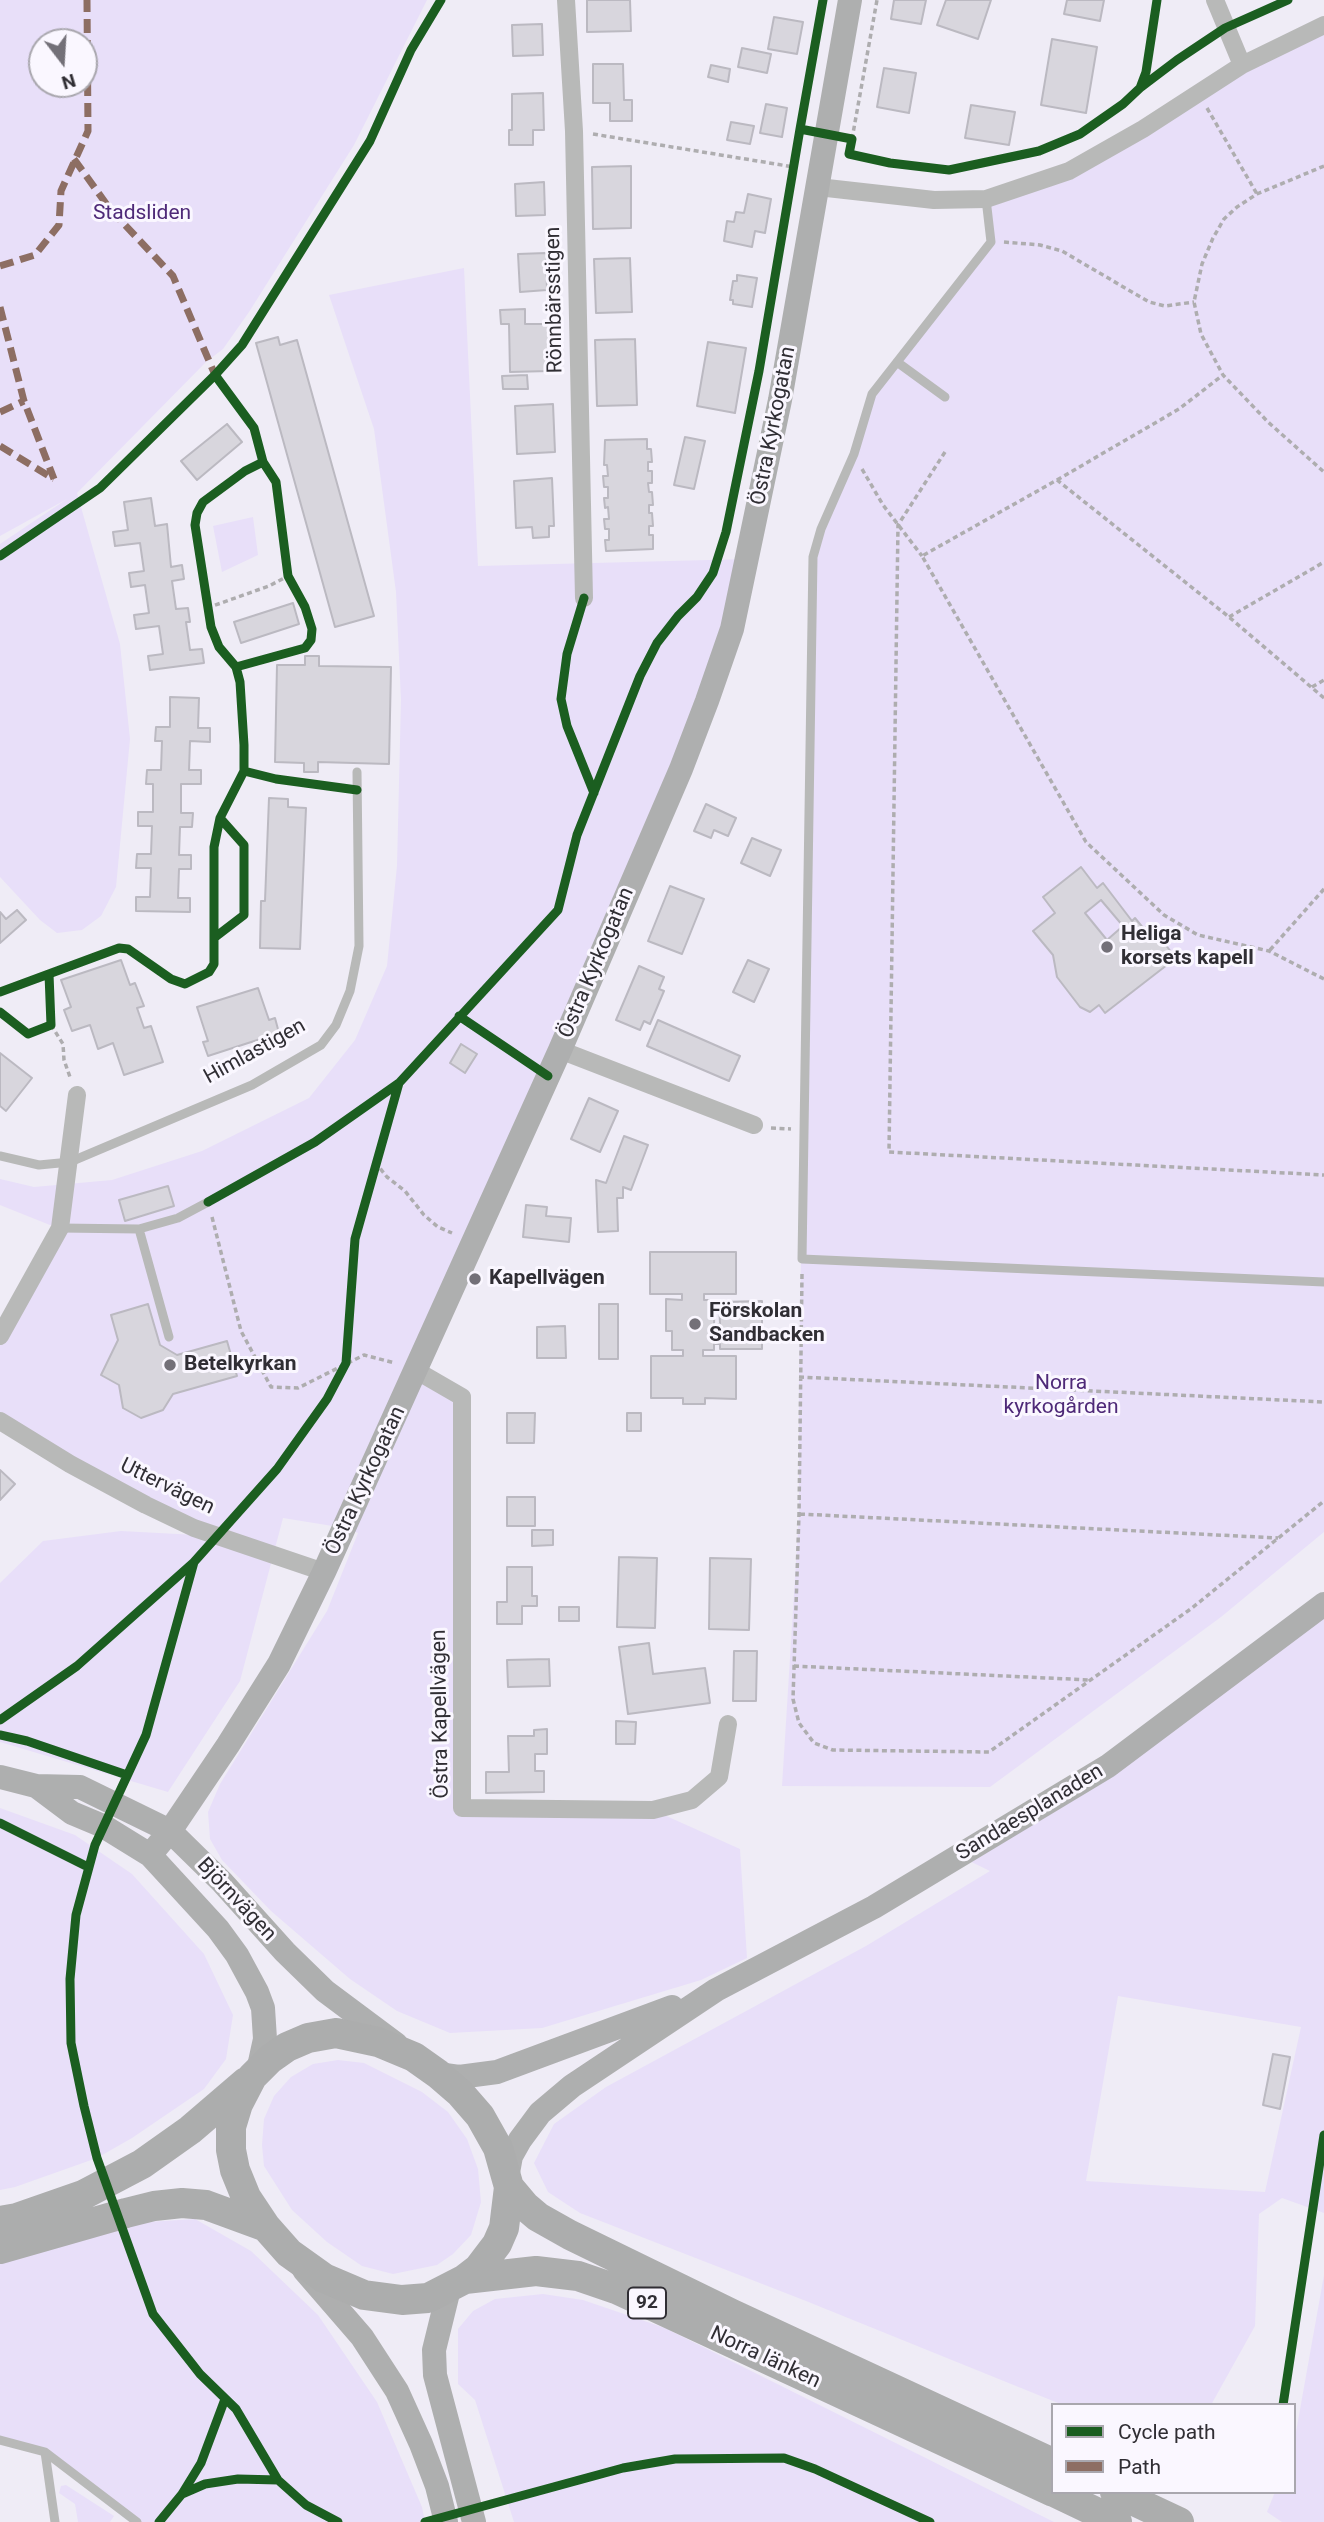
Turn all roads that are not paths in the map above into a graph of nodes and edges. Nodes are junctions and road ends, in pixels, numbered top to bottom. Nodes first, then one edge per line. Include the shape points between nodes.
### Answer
1 (566, 0) edge
2 (850, 0) edge
3 (1215, 0) edge
4 (1324, 25) edge
5 (1242, 65) junction
6 (818, 187) junction
7 (986, 199) junction
8 (897, 362) junction
9 (945, 397) dead end
10 (584, 598) dead end
11 (357, 772) dead end
12 (560, 1050) junction
13 (78, 1095) road end
14 (754, 1125) road end
15 (0, 1156) edge
16 (70, 1162) junction
17 (208, 1202) road end
18 (61, 1228) junction
19 (139, 1229) junction
20 (1324, 1282) edge
21 (0, 1336) edge
22 (169, 1337) dead end
23 (417, 1371) junction
24 (0, 1422) edge
25 (324, 1572) junction
26 (1324, 1604) edge
27 (728, 1724) dead end
28 (0, 1777) edge
29 (36, 1786) junction
30 (170, 1831) junction
31 (150, 1855) junction
32 (716, 1990) junction
33 (426, 2065) junction
34 (255, 2074) junction
35 (508, 2183) junction
36 (0, 2221) edge
37 (266, 2227) junction
38 (0, 2249) edge
39 (289, 2253) junction
40 (457, 2284) junction
41 (0, 2440) edge
42 (45, 2452) junction
43 (1051, 2462) edge
44 (1051, 2491) edge
45 (1057, 2494) edge
46 (1119, 2494) edge
47 (55, 2522) edge
48 (137, 2522) edge
49 (446, 2522) edge
50 (474, 2522) edge
51 (1117, 2522) edge
52 (1179, 2522) edge

1 - 10 street, Rönnbärsstigen via 574,131
2 - 6 street, Östra Kyrkogatan
3 - 5 street
4 - 5 street
5 - 7 street via 1143,130 1069,171
6 - 7 street via 934,200
6 - 12 street, Östra Kyrkogatan via 732,629 681,769
7 - 8 lane via 992,242
8 - 9 lane
8 - 20 lane via 872,394 813,557 802,1259
11 - 16 lane, Himlastigen via 359,946 350,991 336,1025 321,1045 251,1085
12 - 14 street
12 - 23 street, Östra Kyrkogatan
13 - 16 street
15 - 16 lane, Himlastigen via 39,1166
16 - 18 street
17 - 19 lane via 178,1218
18 - 19 lane
18 - 21 street
19 - 22 lane
23 - 25 street, Östra Kyrkogatan
23 - 27 street, Östra Kapellvägen via 462,1397 462,1808 653,1810 692,1801 719,1777
24 - 25 street, Uttervägen via 194,1528
25 - 30 street, Östra Kyrkogatan via 279,1664
26 - 32 street, Sandaesplanaden via 1108,1766 874,1908
28 - 29 street, Björnvägen
29 - 30 street, Björnvägen via 80,1787
29 - 31 street, Björnvägen via 72,1813
30 - 31 street, Östra Kyrkogatan
30 - 33 street, Björnvägen via 325,1991
31 - 34 street, Björnvägen via 218,1928 257,1992 266,2024
32 - 33 street, Sandaesplanaden via 518,2066 480,2076 459,2077
32 - 35 street, Sandaesplanaden via 572,2086 540,2113 512,2156
33 - 34 highway via 378,2042 335,2033 287,2047
33 - 35 highway via 480,2116 498,2148
34 - 36 highway via 142,2164 83,2195
34 - 37 highway, Norra länken via 238,2104 231,2150 246,2197
35 - 40 highway via 504,2228 497,2244 478,2269
35 - 43 highway, Norra länken / 92 via 538,2217 570,2235
37 - 38 highway via 206,2205 182,2203 135,2210
37 - 39 highway, Norra länken
39 - 40 highway, Norra länken via 324,2278 364,2295 415,2300
39 - 49 street via 362,2337 397,2391 421,2444
40 - 44 highway, Norra länken / 92 via 536,2271 578,2276 616,2289
40 - 50 street via 434,2350 435,2375
41 - 42 lane
42 - 47 lane
42 - 48 lane
45 - 51 highway, Norra länken / 92
46 - 52 highway

